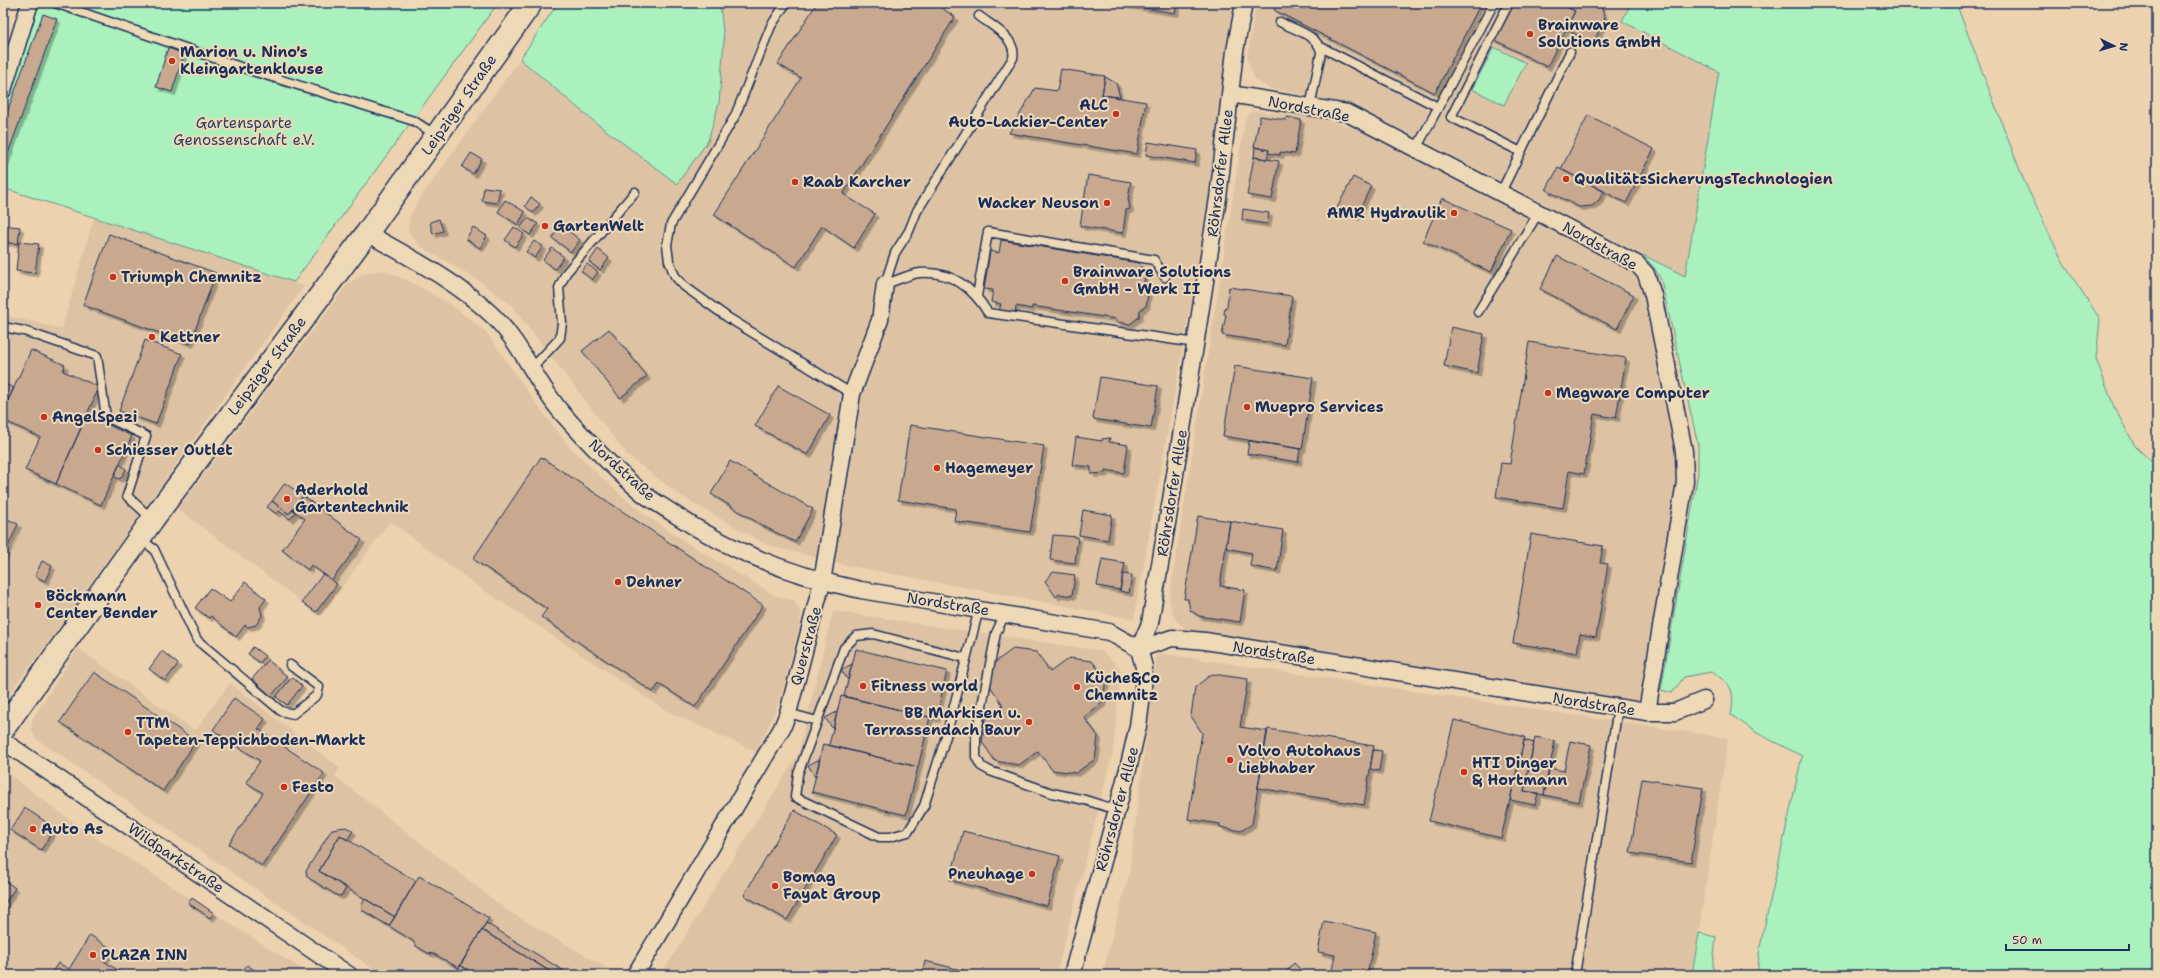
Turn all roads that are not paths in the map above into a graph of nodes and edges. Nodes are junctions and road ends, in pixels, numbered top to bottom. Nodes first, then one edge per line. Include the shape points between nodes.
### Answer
1 (30, 3) edge
2 (55, 3) edge
3 (531, 3) edge
4 (786, 3) edge
5 (1244, 3) edge
6 (1494, 3) edge
7 (1509, 3) edge
8 (979, 16) dead end
9 (1280, 22) dead end
10 (1321, 46) junction
11 (1570, 52) dead end
12 (3, 90) edge
13 (1230, 94) junction
14 (1310, 107) junction
15 (1438, 107) junction
16 (437, 135) junction
17 (1416, 149) junction
18 (1521, 152) junction
19 (635, 192) dead end
20 (1501, 192) junction
21 (1539, 212) junction
22 (367, 233) junction
23 (1165, 277) dead end
24 (885, 284) junction
25 (978, 296) junction
26 (1478, 312) dead end
27 (3, 327) edge
28 (1196, 343) junction
29 (532, 368) junction
30 (852, 394) junction
31 (153, 519) junction
32 (139, 539) junction
33 (822, 582) junction
34 (979, 610) junction
35 (1006, 614) junction
36 (1139, 649) junction
37 (965, 658) junction
38 (290, 665) dead end
39 (1704, 700) dead end
40 (1618, 708) junction
41 (1647, 712) junction
42 (788, 713) junction
43 (817, 720) junction
44 (3, 729) edge
45 (3, 741) edge
46 (1117, 810) junction
47 (349, 975) edge
48 (636, 975) edge
49 (1072, 975) edge
50 (1575, 975) edge

1 - 12 street
2 - 16 lane via 246,69 414,121
3 - 16 main road, Leipziger Straße
4 - 30 lane via 771,26 735,116 671,224 667,245 669,261 675,276 684,286
5 - 13 street, Röhrsdorfer Allee
6 - 15 lane
7 - 18 lane via 1451,116
8 - 24 lane via 1013,45 1013,58 916,211
9 - 10 lane
10 - 14 lane
10 - 15 lane
11 - 18 lane
13 - 14 street, Nordstraße
13 - 28 street, Röhrsdorfer Allee via 1218,198
14 - 17 street, Nordstraße via 1347,113
15 - 17 lane
16 - 22 main road, Leipziger Straße
17 - 20 street, Nordstraße
18 - 20 lane
19 - 29 lane via 566,273 559,288 562,323 560,338
20 - 21 street, Nordstraße
21 - 26 lane
21 - 41 street, Nordstraße via 1637,264 1646,274 1653,295 1683,447 1685,482
22 - 29 street, Nordstraße via 472,298 507,331
22 - 31 main road, Leipziger Straße
23 - 25 lane via 1154,260 988,232
24 - 25 lane via 920,273 944,275 958,280
24 - 30 street, Querstraße via 880,320
25 - 28 lane via 988,313
27 - 31 lane via 24,331 97,356 106,417 146,436 127,496
28 - 36 street, Röhrsdorfer Allee via 1150,623
29 - 33 street, Nordstraße via 561,411 641,492 696,529 756,559
30 - 33 street, Querstraße
31 - 32 main road, Leipziger Straße
32 - 38 lane via 154,549 197,640 281,711 293,714 317,695 319,687
32 - 44 main road, Leipziger Straße
33 - 34 street, Nordstraße
33 - 42 street, Querstraße
34 - 35 street, Nordstraße
34 - 37 lane
35 - 36 street, Nordstraße via 1109,632
35 - 46 lane via 996,633 976,737 976,757 981,766 1052,793
36 - 40 street, Nordstraße via 1172,638 1205,641
36 - 46 street, Röhrsdorfer Allee via 1144,667 1144,688 1138,726
37 - 43 lane via 873,634 856,636 844,648
37 - 43 lane via 947,733 924,806 908,832 900,836 879,836 795,797 798,774
39 - 41 street, Nordstraße via 1676,712
40 - 41 street, Nordstraße
40 - 50 lane
42 - 43 lane
42 - 48 street, Querstraße via 782,728
45 - 47 street, Wildparkstraße
46 - 49 street, Röhrsdorfer Allee

